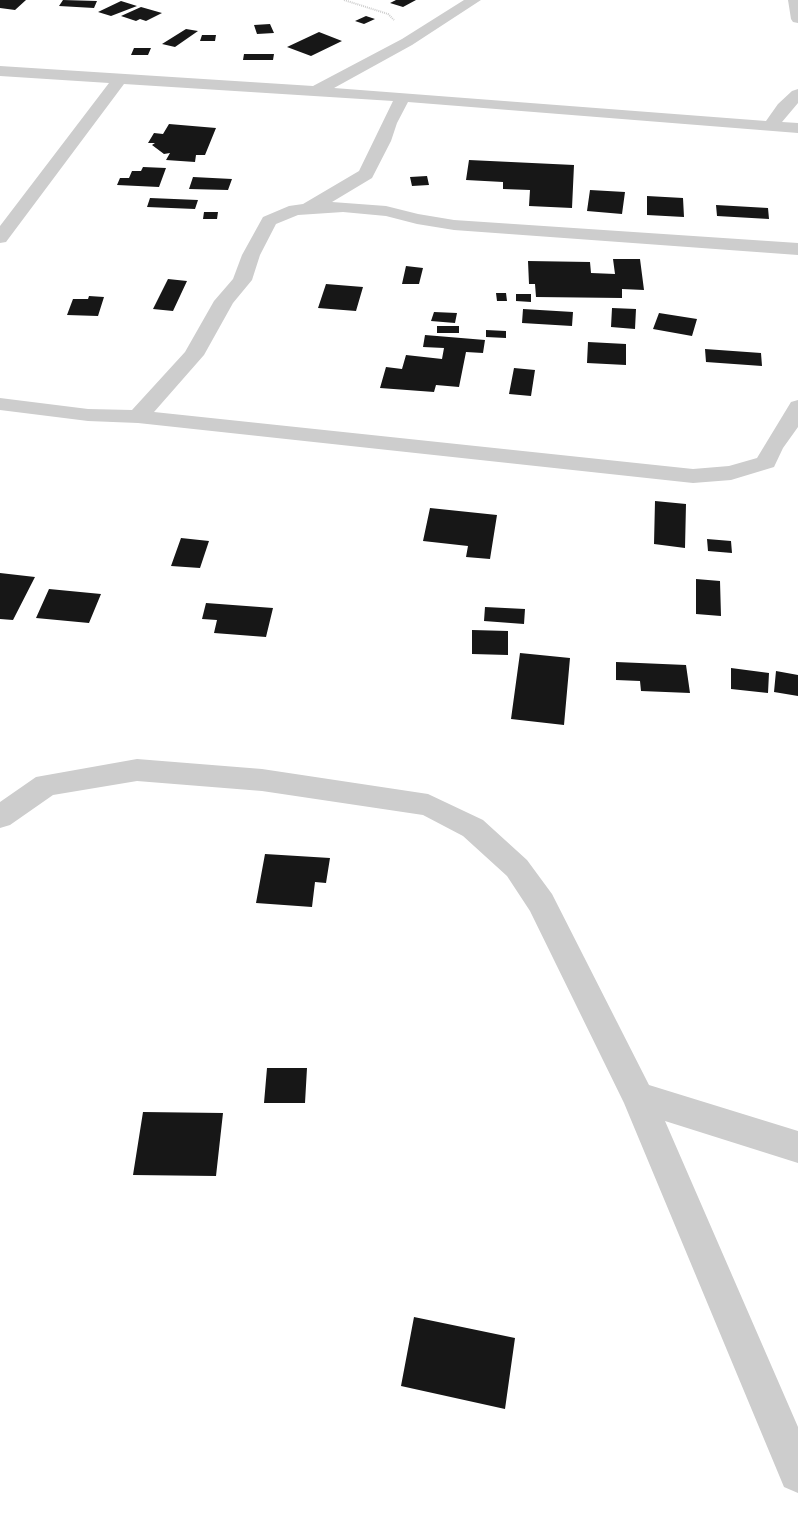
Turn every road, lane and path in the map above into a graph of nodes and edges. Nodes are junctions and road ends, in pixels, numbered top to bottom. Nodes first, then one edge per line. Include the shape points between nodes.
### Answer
1 (344, 0) edge
2 (474, 0) edge
3 (795, 0) edge
4 (798, 19) edge
5 (407, 42) junction
6 (0, 71) edge
7 (120, 79) junction
8 (314, 92) junction
9 (798, 94) edge
10 (403, 97) junction
11 (771, 126) junction
12 (798, 128) edge
13 (366, 174) junction
14 (305, 208) junction
15 (386, 211) junction
16 (0, 238) edge
17 (798, 249) edge
18 (0, 404) edge
19 (798, 406) edge
20 (138, 417) junction
21 (0, 817) edge
22 (638, 1097) junction
23 (798, 1147) edge
24 (798, 1473) edge

1 - 5 path via 388,14 399,25
2 - 5 street
3 - 4 street
5 - 8 street
6 - 7 street
7 - 8 street
7 - 16 street
8 - 10 street
9 - 11 street
10 - 11 street
10 - 13 street
11 - 12 street
13 - 14 street via 339,192
13 - 15 street via 372,192
14 - 15 street
14 - 20 street via 269,221 242,280 224,301 194,355
15 - 17 street via 417,220 454,225
18 - 20 street via 88,415
19 - 20 street via 766,462 731,473 693,476
21 - 22 street via 46,785 137,770 262,780 428,805 473,828 517,868 541,903
22 - 23 street
22 - 24 street

